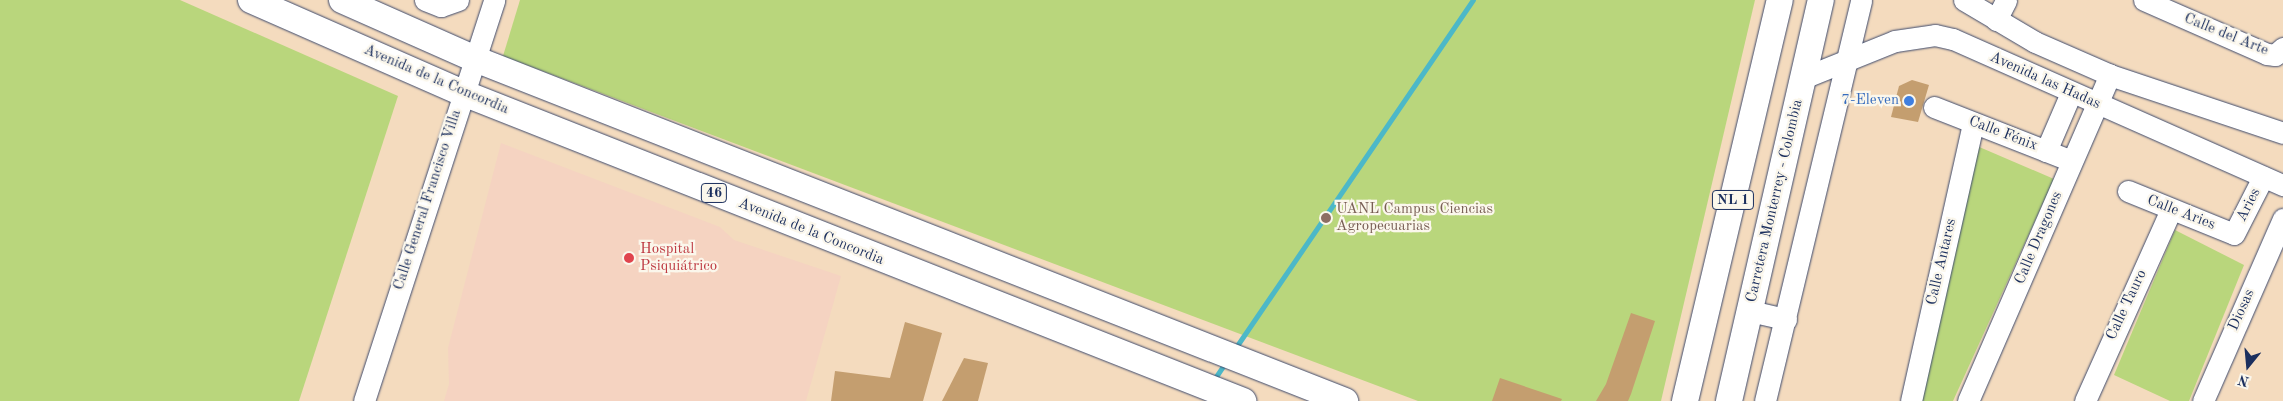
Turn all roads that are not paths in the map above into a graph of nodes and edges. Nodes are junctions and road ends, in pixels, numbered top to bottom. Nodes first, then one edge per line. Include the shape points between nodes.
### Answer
1 (251, 0) edge
2 (342, 0) edge
3 (425, 0) edge
4 (458, 0) edge
5 (494, 0) edge
6 (1780, 0) edge
7 (1821, 0) edge
8 (1861, 0) edge
9 (2006, 0) edge
10 (2144, 0) edge
11 (1967, 1) edge
12 (1996, 20) junction
13 (2282, 49) edge
14 (474, 59) junction
15 (1848, 60) junction
16 (2110, 75) junction
17 (1803, 78) junction
18 (463, 93) junction
19 (2071, 93) junction
20 (2097, 104) junction
21 (1934, 107) dead end
22 (1973, 123) junction
23 (2283, 133) edge
24 (2046, 151) junction
25 (2072, 161) junction
26 (2263, 177) junction
27 (2283, 186) edge
28 (2128, 191) dead end
29 (2171, 210) junction
30 (2283, 219) edge
31 (2234, 234) joint
32 (1750, 311) junction
33 (1786, 319) junction
34 (1242, 400) edge
35 (364, 401) edge
36 (1345, 401) edge
37 (1685, 401) edge
38 (1729, 401) edge
39 (1765, 401) edge
40 (1911, 401) edge
41 (1968, 401) edge
42 (2085, 401) edge
43 (2203, 401) edge

1 - 18 main road, Avenida de la Concordia / 46
2 - 14 main road, 46
3 - 4 street via 441,6
5 - 14 street, Calle General Francisco Villa
6 - 37 main road, NL 1
7 - 17 main road, Carretera Monterrey - Colombia / NL 1
8 - 15 street
9 - 12 street
10 - 13 street, Calle del Arte via 2267,54
11 - 12 street, Avenida las Hadas
12 - 16 street, Avenida las Hadas via 2035,42
14 - 18 street, Calle General Francisco Villa
14 - 36 main road, 46
15 - 17 street, Avenida las Hadas
15 - 19 street, Avenida las Hadas via 1895,41 1935,35
15 - 33 street
16 - 20 street, Calle Dragones
16 - 23 street, Avenida las Hadas
17 - 32 main road, Carretera Monterrey - Colombia / NL 1
18 - 34 main road, Avenida de la Concordia / 46
18 - 35 street, Calle General Francisco Villa
19 - 20 street, Avenida las Hadas
19 - 24 street
20 - 25 street, Calle Dragones
20 - 26 street, Avenida las Hadas
21 - 22 street, Calle Fénix
22 - 24 street, Calle Fénix
22 - 40 street, Calle Antares
24 - 25 street, Calle Fénix
25 - 41 street, Calle Dragones
26 - 27 street, Avenida las Hadas
26 - 31 street, Aries
28 - 29 street, Calle Aries
29 - 31 street, Calle Aries
29 - 42 street, Calle Tauro
30 - 43 street, Diosas
32 - 33 street
32 - 38 main road, Carretera Monterrey - Colombia / NL 1
33 - 39 street

